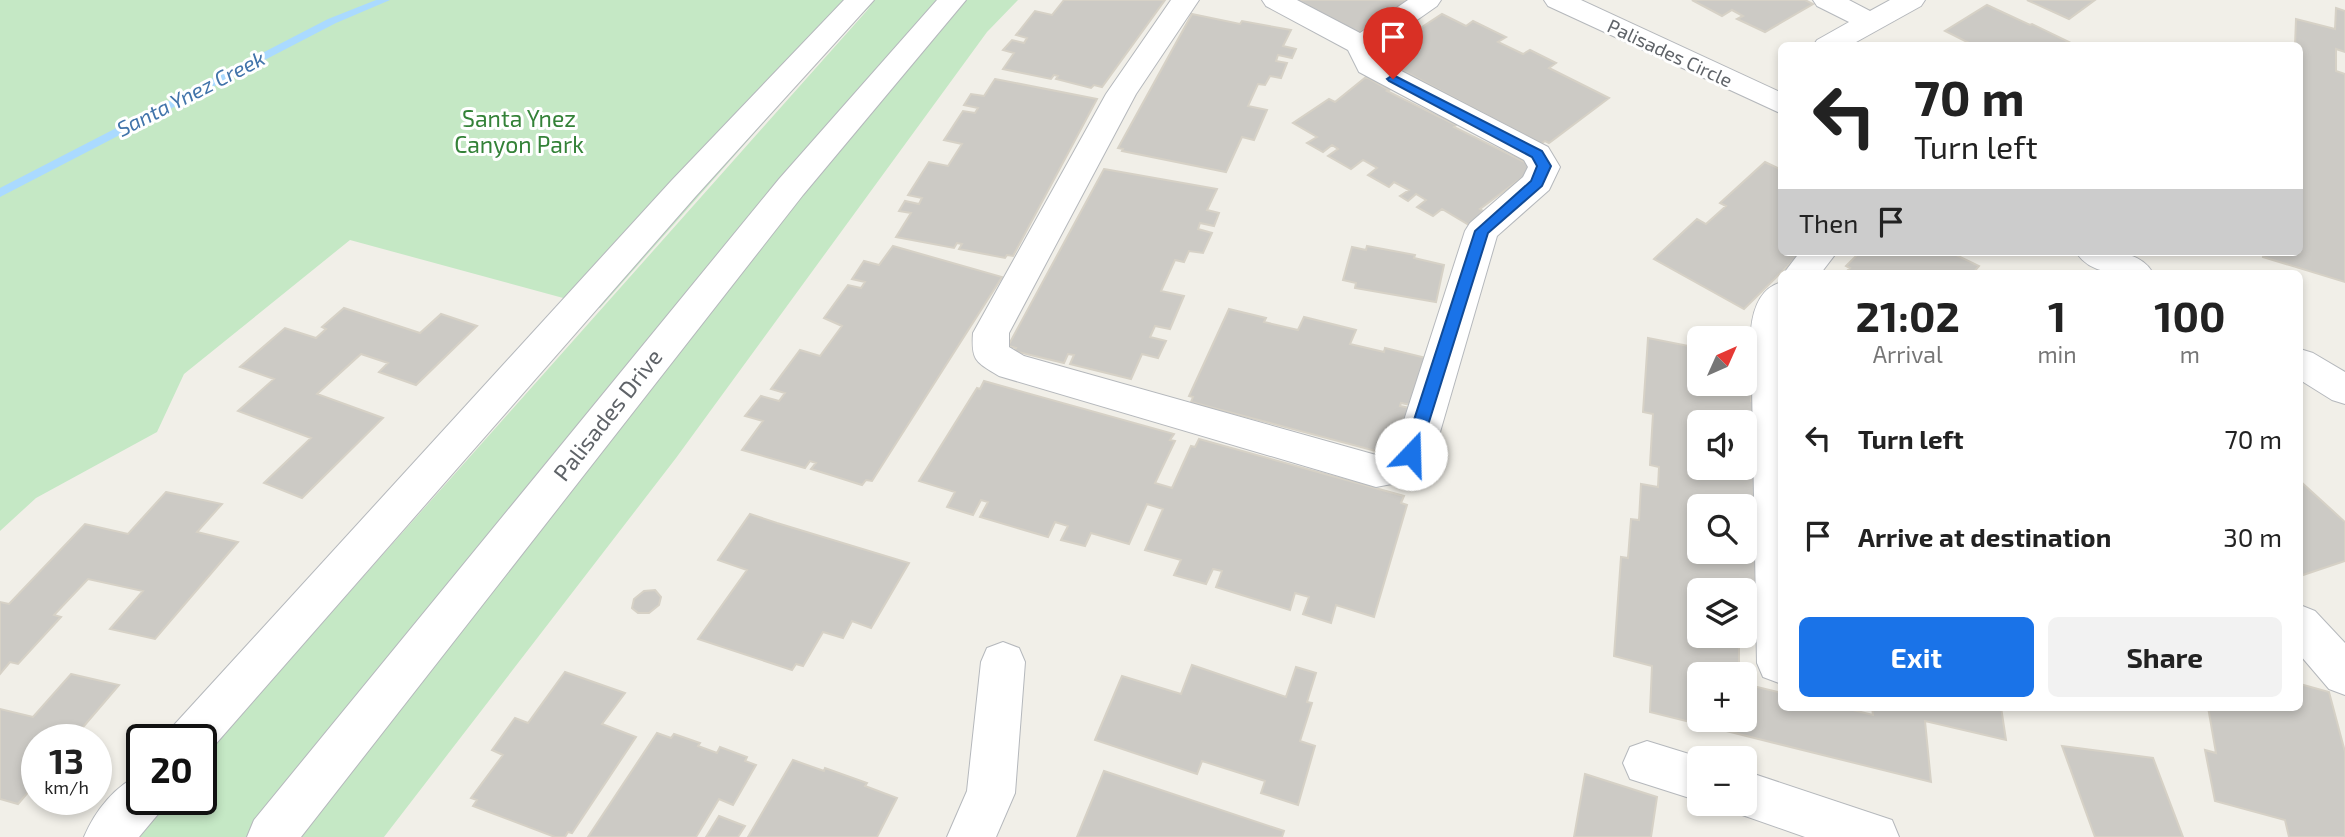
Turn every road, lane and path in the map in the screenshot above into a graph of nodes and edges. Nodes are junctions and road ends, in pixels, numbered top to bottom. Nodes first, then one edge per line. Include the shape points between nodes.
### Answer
1 (860, 0) edge
2 (953, 0) edge
3 (1185, 0) edge
4 (1276, 0) edge
5 (1427, 0) edge
6 (1558, 0) edge
7 (1827, 0) edge
8 (1911, 0) edge
9 (1871, 22) junction
10 (1834, 42) edge
11 (1362, 45) junction
12 (1776, 95) edge
13 (1816, 256) edge
14 (2101, 256) edge
15 (1804, 270) edge
16 (2130, 270) edge
17 (1778, 298) edge
18 (2303, 365) edge
19 (2345, 390) edge
20 (1778, 621) edge
21 (2303, 627) edge
22 (1003, 662) dead end
23 (2345, 675) edge
24 (204, 724) edge
25 (1647, 763) dead end
26 (1687, 775) edge
27 (1757, 798) edge
28 (127, 815) edge
29 (108, 837) edge
30 (271, 837) edge
31 (971, 837) edge
32 (1875, 837) edge

1 - 24 street via 675,198
2 - 30 street, Palisades Drive via 791,187
3 - 11 street via 1121,94 991,333 990,353 1013,366 1376,471 1404,468 1418,439 1482,231 1537,183 1544,166 1537,154 1369,66
4 - 11 street
5 - 11 street
6 - 12 street, Palisades Circle
7 - 9 street
8 - 9 street
9 - 10 street
13 - 15 street
14 - 16 street
17 - 20 street via 1768,321
18 - 19 street
21 - 23 street
22 - 31 street via 991,793
25 - 26 street
27 - 32 street
28 - 29 street

